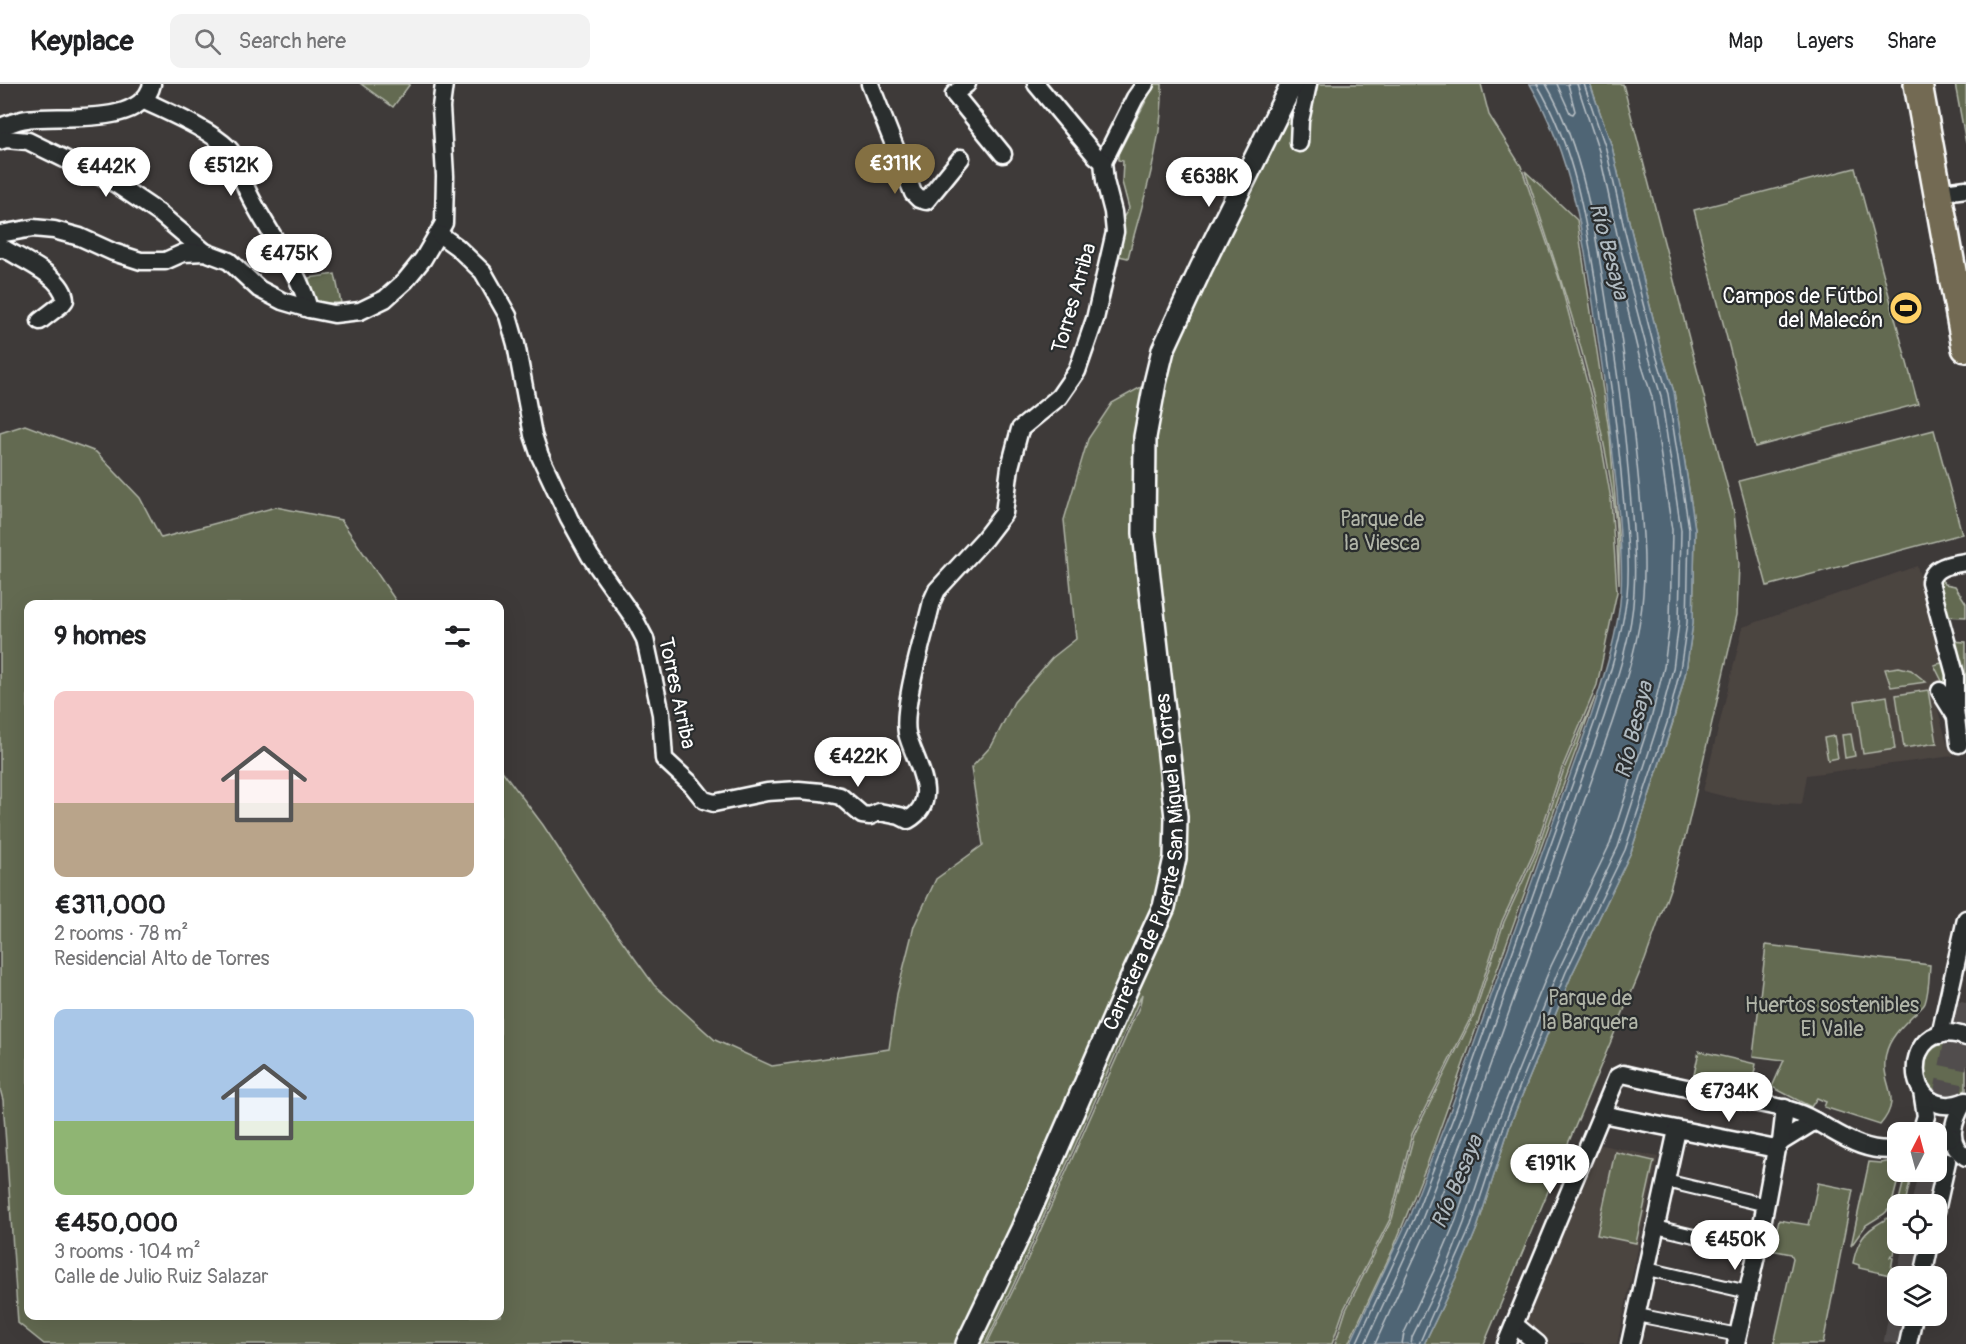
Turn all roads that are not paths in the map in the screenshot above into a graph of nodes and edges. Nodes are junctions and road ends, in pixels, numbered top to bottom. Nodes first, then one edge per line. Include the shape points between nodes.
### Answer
1 (152, 84) edge
2 (444, 84) edge
3 (870, 84) edge
4 (967, 84) edge
5 (1145, 84) edge
6 (1292, 84) edge
7 (1308, 84) edge
8 (1918, 84) edge
9 (1930, 84) edge
10 (1044, 86) edge
11 (143, 100) junction
12 (0, 127) edge
13 (0, 141) edge
14 (1299, 144) dead end
15 (1003, 154) dead end
16 (961, 158) dead end
17 (1103, 162) junction
18 (1958, 190) edge
19 (0, 234) edge
20 (439, 234) junction
21 (0, 249) edge
22 (205, 252) junction
23 (1966, 279) edge
24 (309, 309) junction
25 (40, 321) dead end
26 (1966, 348) edge
27 (1966, 562) edge
28 (1940, 691) dead end
29 (1955, 715) junction
30 (1959, 744) dead end
31 (1966, 919) edge
32 (1940, 1035) junction
33 (1966, 1037) edge
34 (1922, 1091) junction
35 (1965, 1101) edge
36 (1785, 1108) junction
37 (1602, 1114) junction
38 (1815, 1121) junction
39 (1924, 1122) edge
40 (1677, 1130) junction
41 (1947, 1135) edge
42 (1947, 1142) edge
43 (1778, 1146) junction
44 (1887, 1150) edge
45 (1966, 1157) edge
46 (1666, 1181) junction
47 (1766, 1205) junction
48 (1656, 1227) junction
49 (1757, 1251) junction
50 (1647, 1269) junction
51 (1748, 1292) junction
52 (1637, 1315) junction
53 (1515, 1325) junction
54 (1912, 1326) edge
55 (1737, 1339) edge
56 (968, 1344) edge
57 (1506, 1344) edge
58 (1538, 1344) edge
59 (1630, 1344) edge
60 (1908, 1344) edge

1 - 11 street
2 - 20 street via 441,107 446,206
3 - 16 street via 913,193 919,199 926,201
4 - 15 street via 954,94
5 - 17 street
6 - 56 street, Carretera de Puente San Miguel a Torres via 1163,350 1145,437 1144,533 1176,817 1172,875 1164,907
7 - 14 street
8 - 26 main road
9 - 18 main road
10 - 17 street
11 - 12 street via 103,115 26,119
11 - 24 street via 229,148 247,191 290,264
13 - 22 street via 28,141 116,184 159,213
17 - 20 street, Torres Arriba via 1115,232 1095,319 1077,371 1059,397 1020,429 1004,513 937,590 932,601 907,723 922,774 923,807 908,820 879,812 862,815 840,796 799,790 714,803 704,800 664,759 661,714 645,639 590,556 540,456 508,316 483,272
18 - 23 main road
19 - 22 street via 33,228 54,230 141,261 165,261 183,253
20 - 24 street via 405,281 385,299 347,313
21 - 25 street via 41,270 63,289 65,300
22 - 24 street via 229,261 260,289
27 - 29 street via 1938,569 1931,574 1930,582 1955,674
28 - 29 street
29 - 30 street
31 - 32 street
32 - 33 street
32 - 34 street via 1925,1044 1916,1058 1915,1076
34 - 35 street via 1937,1102
34 - 39 street
35 - 41 street
36 - 37 street via 1623,1074 1617,1077
36 - 38 street
36 - 43 street
37 - 40 street
37 - 53 street
38 - 43 street
38 - 44 street via 1866,1148
40 - 43 street
40 - 46 street
42 - 45 street
43 - 47 street
46 - 47 street
46 - 48 street
47 - 49 street
48 - 49 street
48 - 50 street
49 - 51 street
50 - 51 street
50 - 52 street
51 - 55 street
52 - 55 street
52 - 59 street
53 - 57 street
53 - 58 street
54 - 60 street

